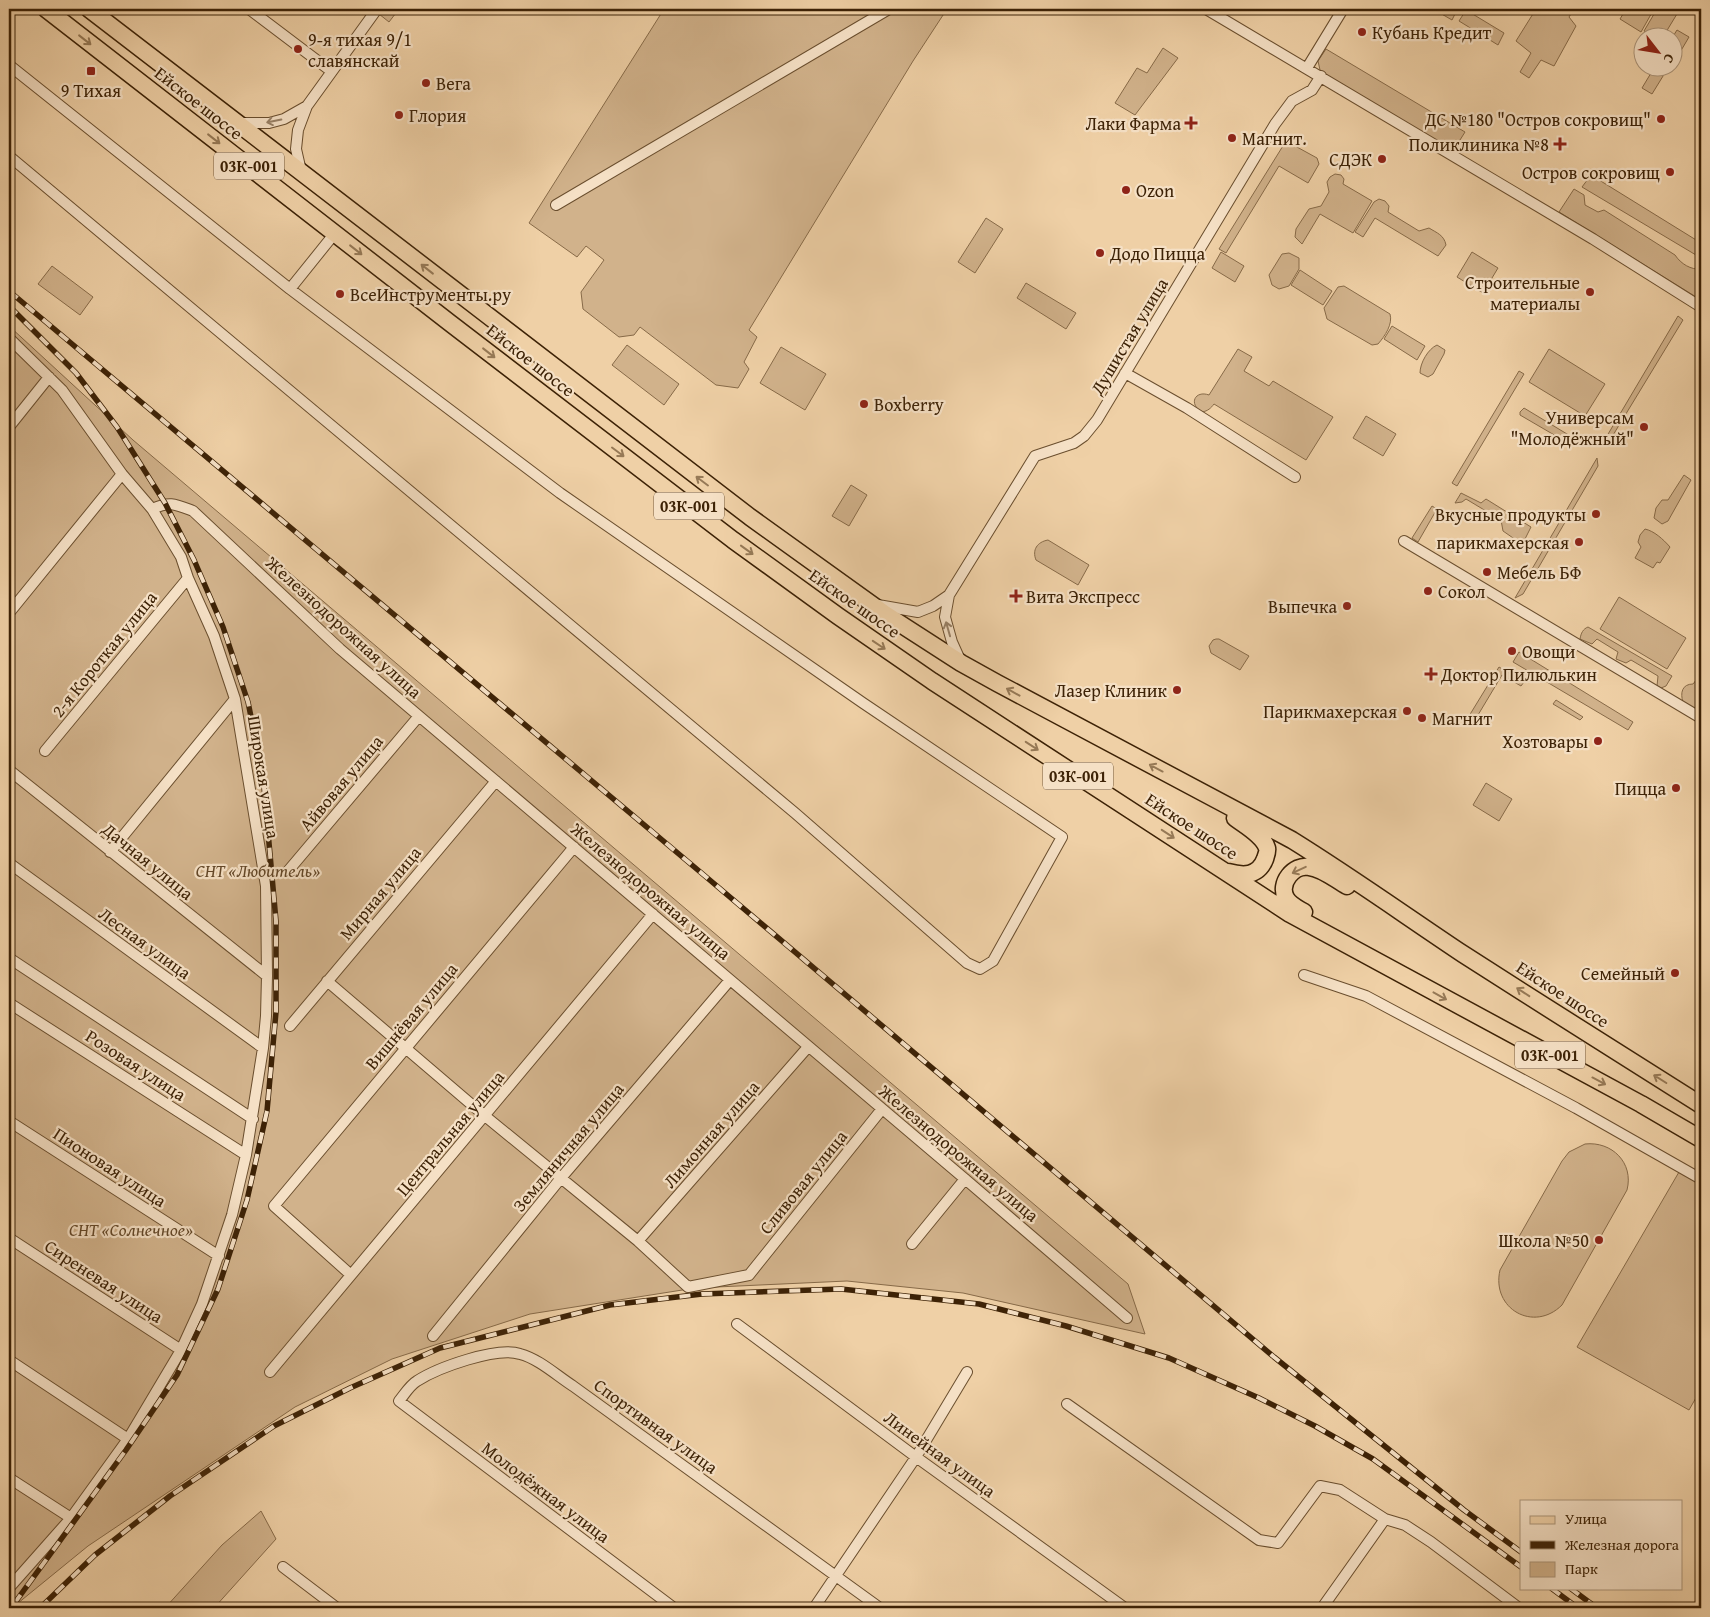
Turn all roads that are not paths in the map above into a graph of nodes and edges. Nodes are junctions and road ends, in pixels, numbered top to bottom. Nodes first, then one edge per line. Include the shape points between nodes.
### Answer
1 (46, 9) edge
2 (88, 9) edge
3 (249, 9) edge
4 (377, 9) edge
5 (889, 9) edge
6 (1206, 9) edge
7 (1343, 9) edge
8 (9, 65) edge
9 (1307, 68) junction
10 (331, 71) junction
11 (1321, 76) junction
12 (307, 106) junction
13 (238, 123) junction
14 (9, 156) edge
15 (301, 171) junction
16 (556, 205) dead end
17 (335, 233) junction
18 (290, 288) junction
19 (1701, 307) edge
20 (9, 338) edge
21 (1125, 373) junction
22 (50, 377) junction
23 (9, 427) edge
24 (122, 474) junction
25 (1295, 477) dead end
26 (152, 509) junction
27 (1404, 541) dead end
28 (188, 578) junction
29 (949, 594) junction
30 (869, 602) junction
31 (9, 613) edge
32 (961, 663) junction
33 (235, 699) junction
34 (420, 716) junction
35 (1701, 718) edge
36 (45, 751) dead end
37 (9, 770) edge
38 (496, 781) junction
39 (1200, 790) junction
40 (574, 847) junction
41 (110, 852) junction
42 (9, 863) edge
43 (288, 870) dead end
44 (1224, 871) junction
45 (653, 914) junction
46 (1420, 924) junction
47 (9, 958) edge
48 (1397, 972) junction
49 (1304, 975) dead end
50 (267, 976) junction
51 (730, 980) junction
52 (326, 981) junction
53 (9, 1003) edge
54 (290, 1026) dead end
55 (405, 1047) junction
56 (808, 1047) junction
57 (263, 1048) junction
58 (1701, 1105) edge
59 (882, 1109) junction
60 (485, 1116) junction
61 (253, 1119) junction
62 (9, 1121) edge
63 (1701, 1139) edge
64 (246, 1155) junction
65 (561, 1178) junction
66 (965, 1179) junction
67 (1701, 1180) edge
68 (9, 1238) edge
69 (638, 1241) junction
70 (912, 1244) dead end
71 (219, 1256) junction
72 (352, 1275) junction
73 (1127, 1318) dead end
74 (737, 1324) dead end
75 (433, 1336) dead end
76 (181, 1350) junction
77 (9, 1360) edge
78 (270, 1372) dead end
79 (967, 1372) dead end
80 (399, 1401) joint
81 (1067, 1404) dead end
82 (128, 1439) junction
83 (916, 1457) junction
84 (9, 1478) edge
85 (71, 1518) junction
86 (1384, 1519) junction
87 (283, 1567) dead end
88 (836, 1577) junction
89 (9, 1588) edge
90 (337, 1608) edge
91 (674, 1608) edge
92 (814, 1608) edge
93 (880, 1608) edge
94 (1125, 1608) edge
95 (1322, 1608) edge
96 (1519, 1608) edge

1 -> 17 main road, Ейское шоссе / 03К-001
2 - 13 main road, Ейское шоссе / 03К-001
3 - 10 street
4 - 10 street
5 - 16 street
6 - 9 street
7 - 9 street
8 - 18 street
9 - 11 street
10 - 12 street
11 - 19 street
11 - 21 street, Душистая улица via 1312,90 1292,101 1275,124
12 -> 13 street via 269,123
12 - 15 street via 298,130 296,149
13 - 15 main road, Ейское шоссе / 03К-001
14 - 18 street via 796,813 967,964 980,969 993,961 1062,837 560,492
30 -> 15 main road, Ейское шоссе / 03К-001 via 742,512
17 - 18 street
17 -> 44 main road, Ейское шоссе / 03К-001 via 635,465 838,616
20 - 22 street, Широкая улица
21 - 25 street
21 - 29 street, Душистая улица via 1084,436 1066,446 1039,454 1032,460
22 - 23 street
22 - 24 street, Широкая улица
24 - 26 street, Широкая улица
24 - 31 street
26 - 28 street, Широкая улица via 181,557
26 - 34 street, Железнодорожная улица via 173,503 193,511 340,649
27 - 35 street
28 - 33 street, Широкая улица via 214,636
28 - 36 street, 2-я Короткая улица
29 - 30 street via 918,612
32 -> 29 street via 945,617
30 - 32 main road, Ейское шоссе / 03К-001
39 -> 32 main road, Ейское шоссе / 03К-001
33 - 41 street
33 - 50 street, Широкая улица via 266,886
34 - 38 street, Железнодорожная улица
34 - 43 street, Айвовая улица
37 - 41 street, Дачная улица
38 - 40 street, Железнодорожная улица
38 - 52 street, Мирная улица
39 - 44 main road, 03К-001 via 1260,838 1267,848 1262,865 1256,872 1239,875
39 - 46 main road, Ейское шоссе / 03К-001 via 1292,840
40 - 45 street, Железнодорожная улица
40 - 55 street, Вишнёвая улица
41 - 50 street, Дачная улица
42 - 57 street, Лесная улица
44 - 48 main road, Ейское шоссе / 03К-001 via 1290,914
45 - 51 street, Железнодорожная улица
45 - 60 street, Центральная улица
46 -> 48 main road, 03К-001 via 1314,868 1294,870 1284,883 1286,898 1291,904
58 -> 46 main road, Ейское шоссе / 03К-001
47 - 61 street
48 -> 63 main road, Ейское шоссе / 03К-001
49 - 67 street via 1366,996 1576,1108
50 - 57 street, Широкая улица
51 - 56 street, Железнодорожная улица
51 - 65 street, Земляничная улица
52 - 54 street, Мирная улица
52 - 55 street
53 - 64 street, Розовая улица
55 - 60 street
55 - 72 street, Вишнёвая улица via 274,1206
56 - 59 street, Железнодорожная улица
56 - 69 street, Лимонная улица
57 - 61 street, Широкая улица
59 - 66 street, Железнодорожная улица
59 - 69 street, Сливовая улица via 749,1275 688,1287
60 - 65 street
60 - 72 street, Центральная улица
61 - 64 street, Широкая улица
62 - 71 street, Пионовая улица
64 - 71 street, Широкая улица
65 - 69 street
65 - 75 street, Земляничная улица
66 - 70 street
66 - 73 street, Железнодорожная улица
68 - 76 street, Сиреневая улица
71 - 76 street, Широкая улица
72 - 78 street, Центральная улица
74 - 83 street, Линейная улица
76 - 82 street, Широкая улица
77 - 82 street
79 - 83 street
80 - 88 street, Спортивная улица via 415,1382 436,1372 469,1359 497,1353 518,1353 573,1386
80 - 91 street, Молодёжная улица
81 - 86 street via 1259,1540 1278,1543 1320,1486 1340,1490
82 - 85 street, Широкая улица
83 - 88 street
83 - 94 street, Линейная улица
84 - 85 street
85 - 89 street, Широкая улица
86 - 95 street
86 - 96 street via 1412,1529
87 - 90 street
88 - 92 street
88 - 93 street, Спортивная улица

